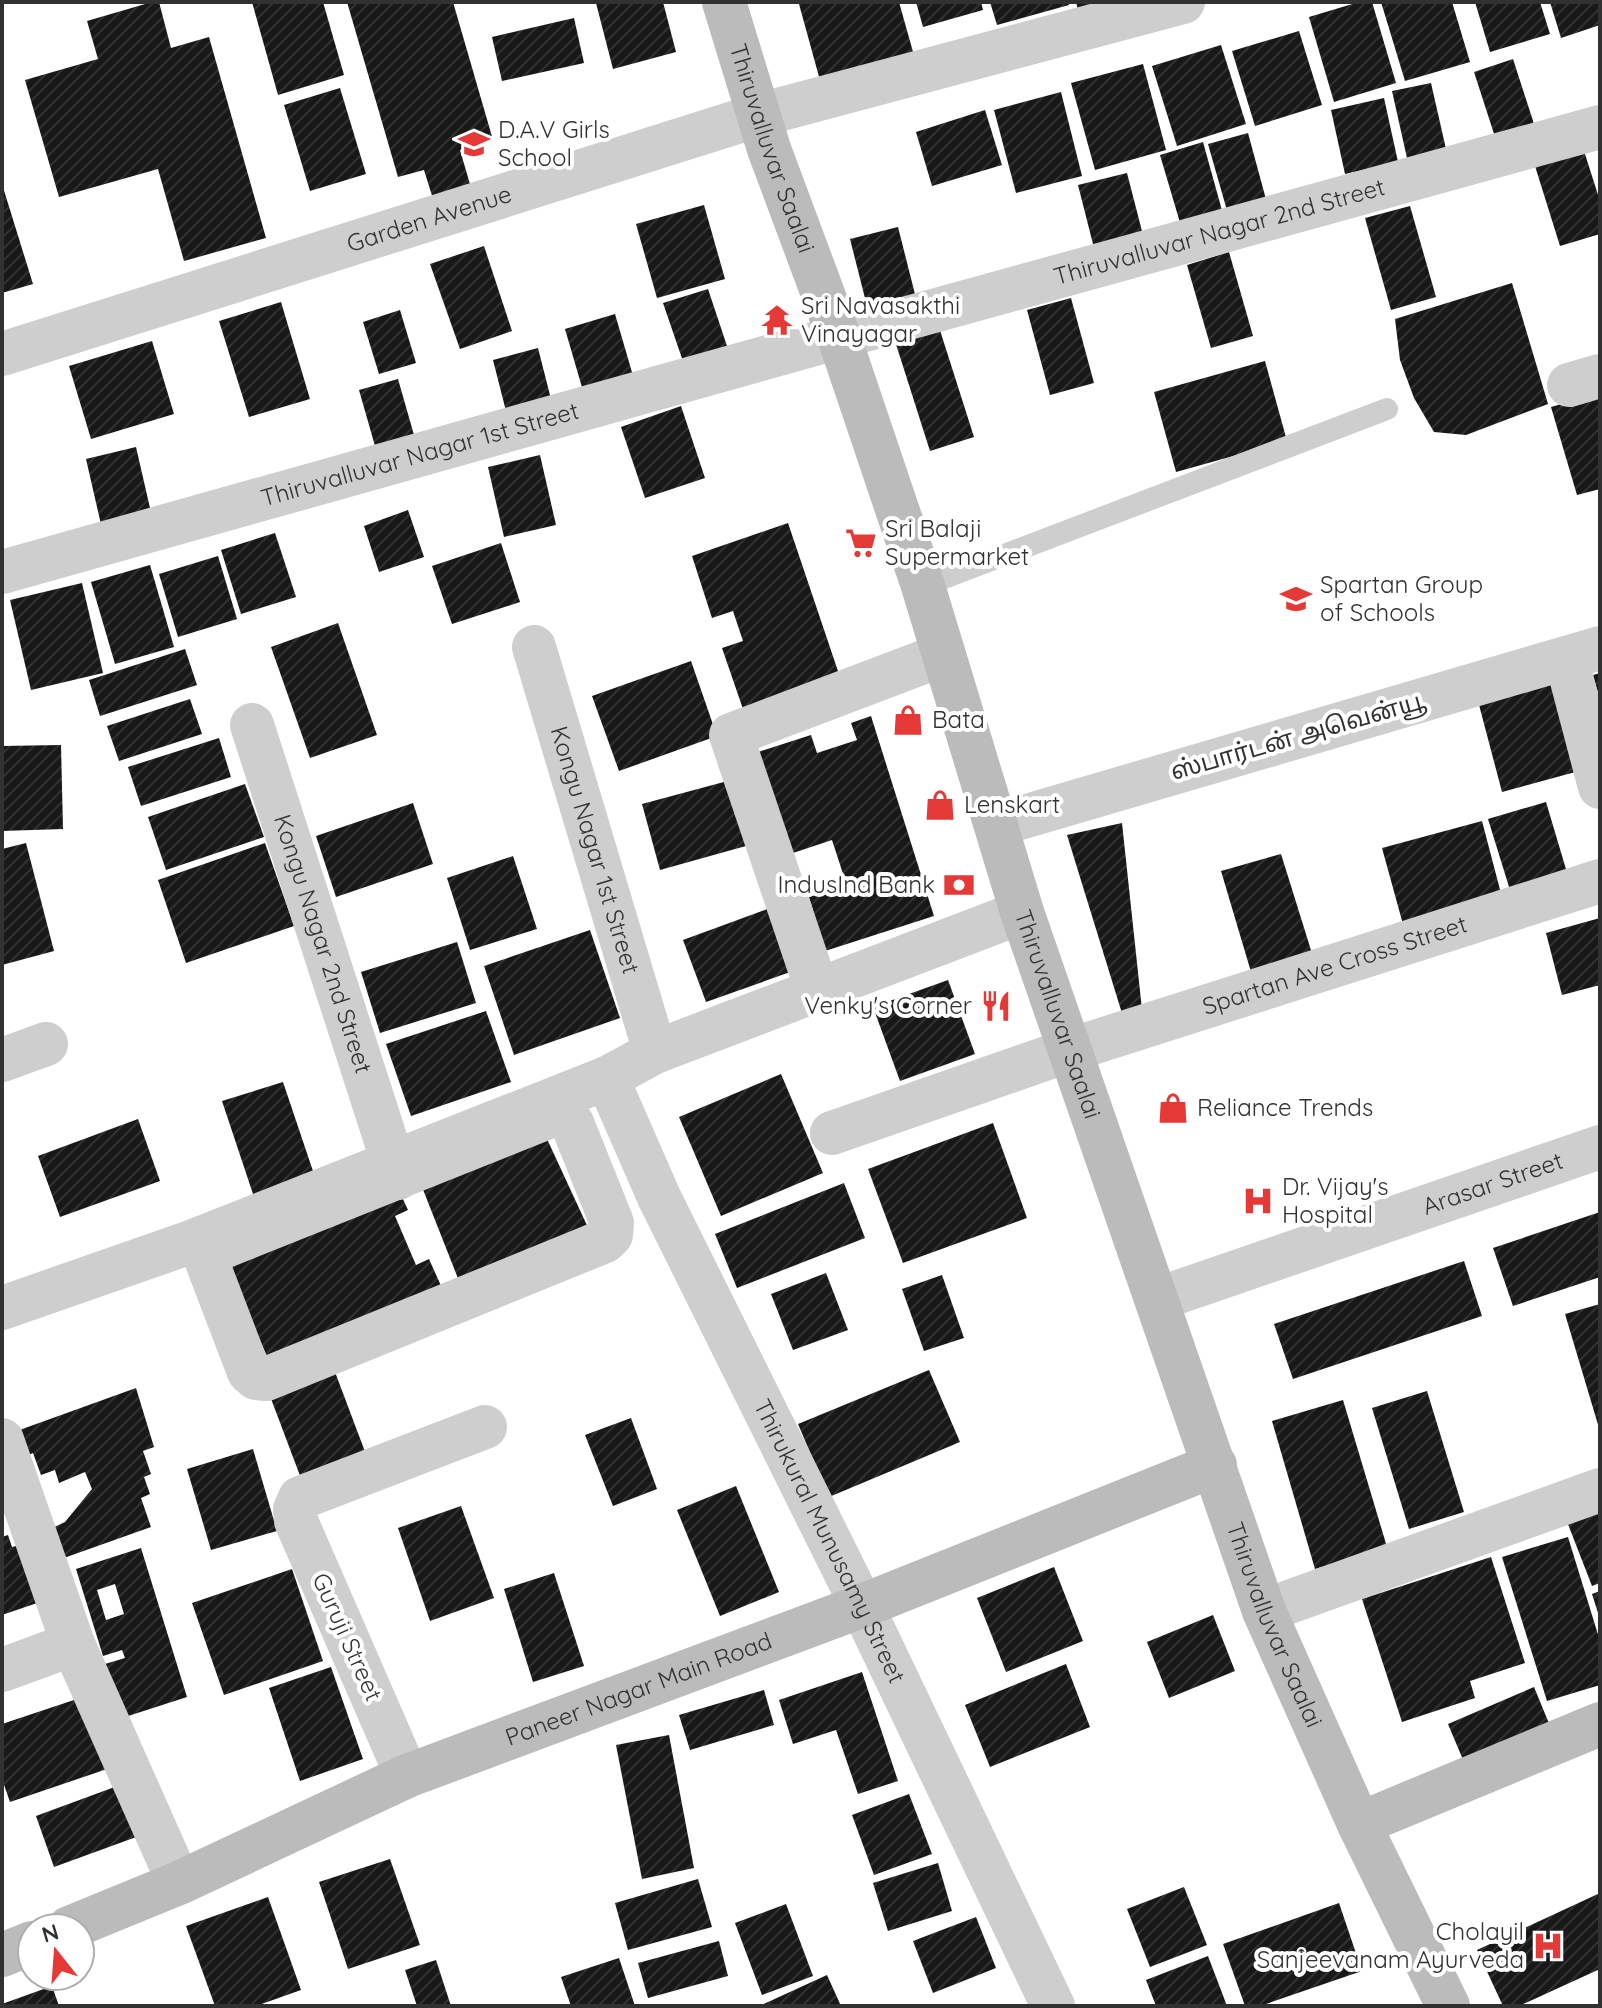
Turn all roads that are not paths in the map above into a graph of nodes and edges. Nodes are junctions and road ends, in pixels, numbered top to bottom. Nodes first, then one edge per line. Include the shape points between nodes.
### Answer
1 (724, 2) edge
2 (1183, 2) edge
3 (759, 115) junction
4 (1600, 127) edge
5 (839, 337) junction
6 (2, 354) edge
7 (1387, 409) dead end
8 (2, 572) edge
9 (923, 586) junction
10 (534, 647) dead end
11 (1583, 653) edge
12 (942, 655) junction
13 (252, 725) dead end
14 (1600, 787) edge
15 (996, 825) junction
16 (1600, 881) edge
17 (1022, 912) junction
18 (817, 990) junction
19 (46, 1044) dead end
20 (1070, 1050) junction
21 (655, 1052) junction
22 (2, 1060) edge
23 (607, 1078) junction
24 (832, 1133) dead end
25 (1600, 1147) edge
26 (644, 1164) junction
27 (395, 1170) junction
28 (595, 1183) junction
29 (1158, 1299) junction
30 (2, 1308) edge
31 (485, 1427) dead end
32 (2, 1440) edge
33 (1215, 1465) junction
34 (1600, 1490) edge
35 (862, 1606) junction
36 (1264, 1611) junction
37 (73, 1644) junction
38 (2, 1670) edge
39 (1600, 1724) edge
40 (407, 1776) junction
41 (1359, 1824) junction
42 (179, 1883) junction
43 (96, 1917) edge
44 (1053, 2006) edge
45 (1448, 2006) edge

1 - 3 street, Thiruvalluvar Saalai
2 - 3 street, Garden Avenue
3 - 5 street, Thiruvalluvar Saalai
3 - 6 street, Garden Avenue
4 - 5 street, Thiruvalluvar Nagar 2nd Street
5 - 8 street, Thiruvalluvar Nagar 1st Street
5 - 9 street, Thiruvalluvar Saalai
7 - 9 lane
9 - 12 street, Thiruvalluvar Saalai
10 - 21 street, Kongu Nagar 1st Street
11 - 14 street
11 - 15 street, ஸ்பார்டன் அவென்யூ
12 - 15 street, Thiruvalluvar Saalai
12 - 18 street via 731,735
13 - 27 street, Kongu Nagar 2nd Street
15 - 17 street, Thiruvalluvar Saalai
16 - 20 street, Spartan Ave Cross Street
17 - 18 street
17 - 20 street, Thiruvalluvar Saalai
18 - 21 street
19 - 22 street
20 - 24 street, Spartan Ave Cross Street
20 - 29 street, Thiruvalluvar Saalai
21 - 23 street
23 - 26 street, Thirukural Munusamy Street
23 - 27 street
25 - 29 street, Arasar Street
26 - 28 street
26 - 35 street, Thirukural Munusamy Street
27 - 28 street via 564,1115
27 - 28 street via 208,1256 249,1372 256,1378 266,1379 605,1241 612,1223
27 - 30 street
29 - 33 street, Thiruvalluvar Saalai
31 - 40 street, Guruji Street via 300,1498 295,1509
32 - 37 street
33 - 35 street, Paneer Nagar Main Road
33 - 36 street, Thiruvalluvar Saalai
34 - 36 street
35 - 40 street, Paneer Nagar Main Road
35 - 44 street, Thirukural Munusamy Street
36 - 41 street, Thiruvalluvar Saalai
37 - 38 street
37 - 42 street
39 - 41 street
40 - 42 street, Paneer Nagar Main Road
41 - 45 street, Thiruvalluvar Saalai
42 - 43 street, Paneer Nagar Main Road

